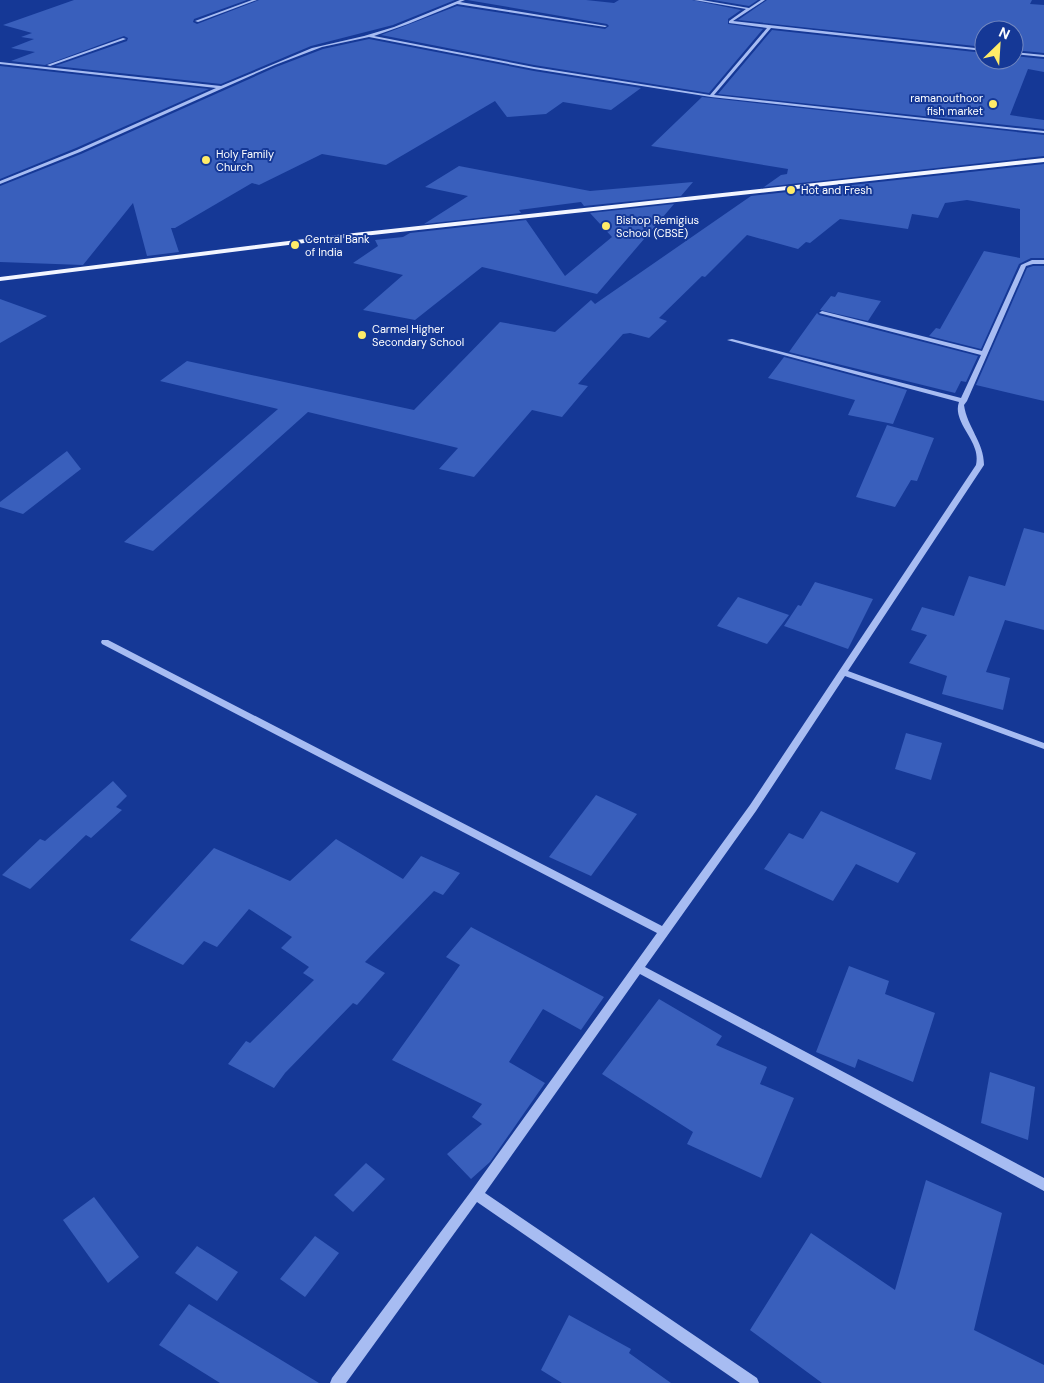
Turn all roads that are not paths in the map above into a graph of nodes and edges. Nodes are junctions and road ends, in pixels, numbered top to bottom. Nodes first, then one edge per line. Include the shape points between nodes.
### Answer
1 (255, 0) edge
2 (463, 0) edge
3 (696, 0) edge
4 (763, 0) edge
5 (457, 3) junction
6 (750, 9) junction
7 (197, 22) dead end
8 (605, 26) dead end
9 (770, 27) junction
10 (370, 36) junction
11 (124, 39) dead end
12 (974, 49) edge
13 (1024, 54) edge
14 (1044, 56) edge
15 (0, 63) edge
16 (47, 66) junction
17 (223, 87) junction
18 (711, 96) junction
19 (1044, 132) edge
20 (1044, 160) edge
21 (0, 183) edge
22 (1043, 262) edge
23 (0, 280) edge
24 (822, 312) dead end
25 (730, 340) dead end
26 (985, 354) junction
27 (964, 401) junction
28 (105, 642) dead end
29 (844, 672) junction
30 (1044, 746) edge
31 (664, 932) junction
32 (638, 968) junction
33 (1044, 1185) edge
34 (476, 1194) junction
35 (337, 1383) edge
36 (752, 1383) edge

1 - 7 street
2 - 5 street
3 - 6 street
4 - 6 street
5 - 8 street
5 - 10 street via 428,17
6 - 9 street via 730,22
9 - 12 street
9 - 18 street
10 - 17 street via 314,48
10 - 18 street via 534,68
11 - 16 street
13 - 14 street
15 - 16 street
16 - 17 street
17 - 21 street via 56,162
18 - 19 street
20 - 23 main road via 355,235
22 - 26 street via 1024,265
24 - 26 street
25 - 27 street
26 - 27 street
27 - 29 street via 961,413 979,446 982,455 980,465
28 - 31 street
29 - 30 street
29 - 31 street via 753,808
31 - 32 street
32 - 33 street
32 - 34 street
34 - 35 street
34 - 36 street

